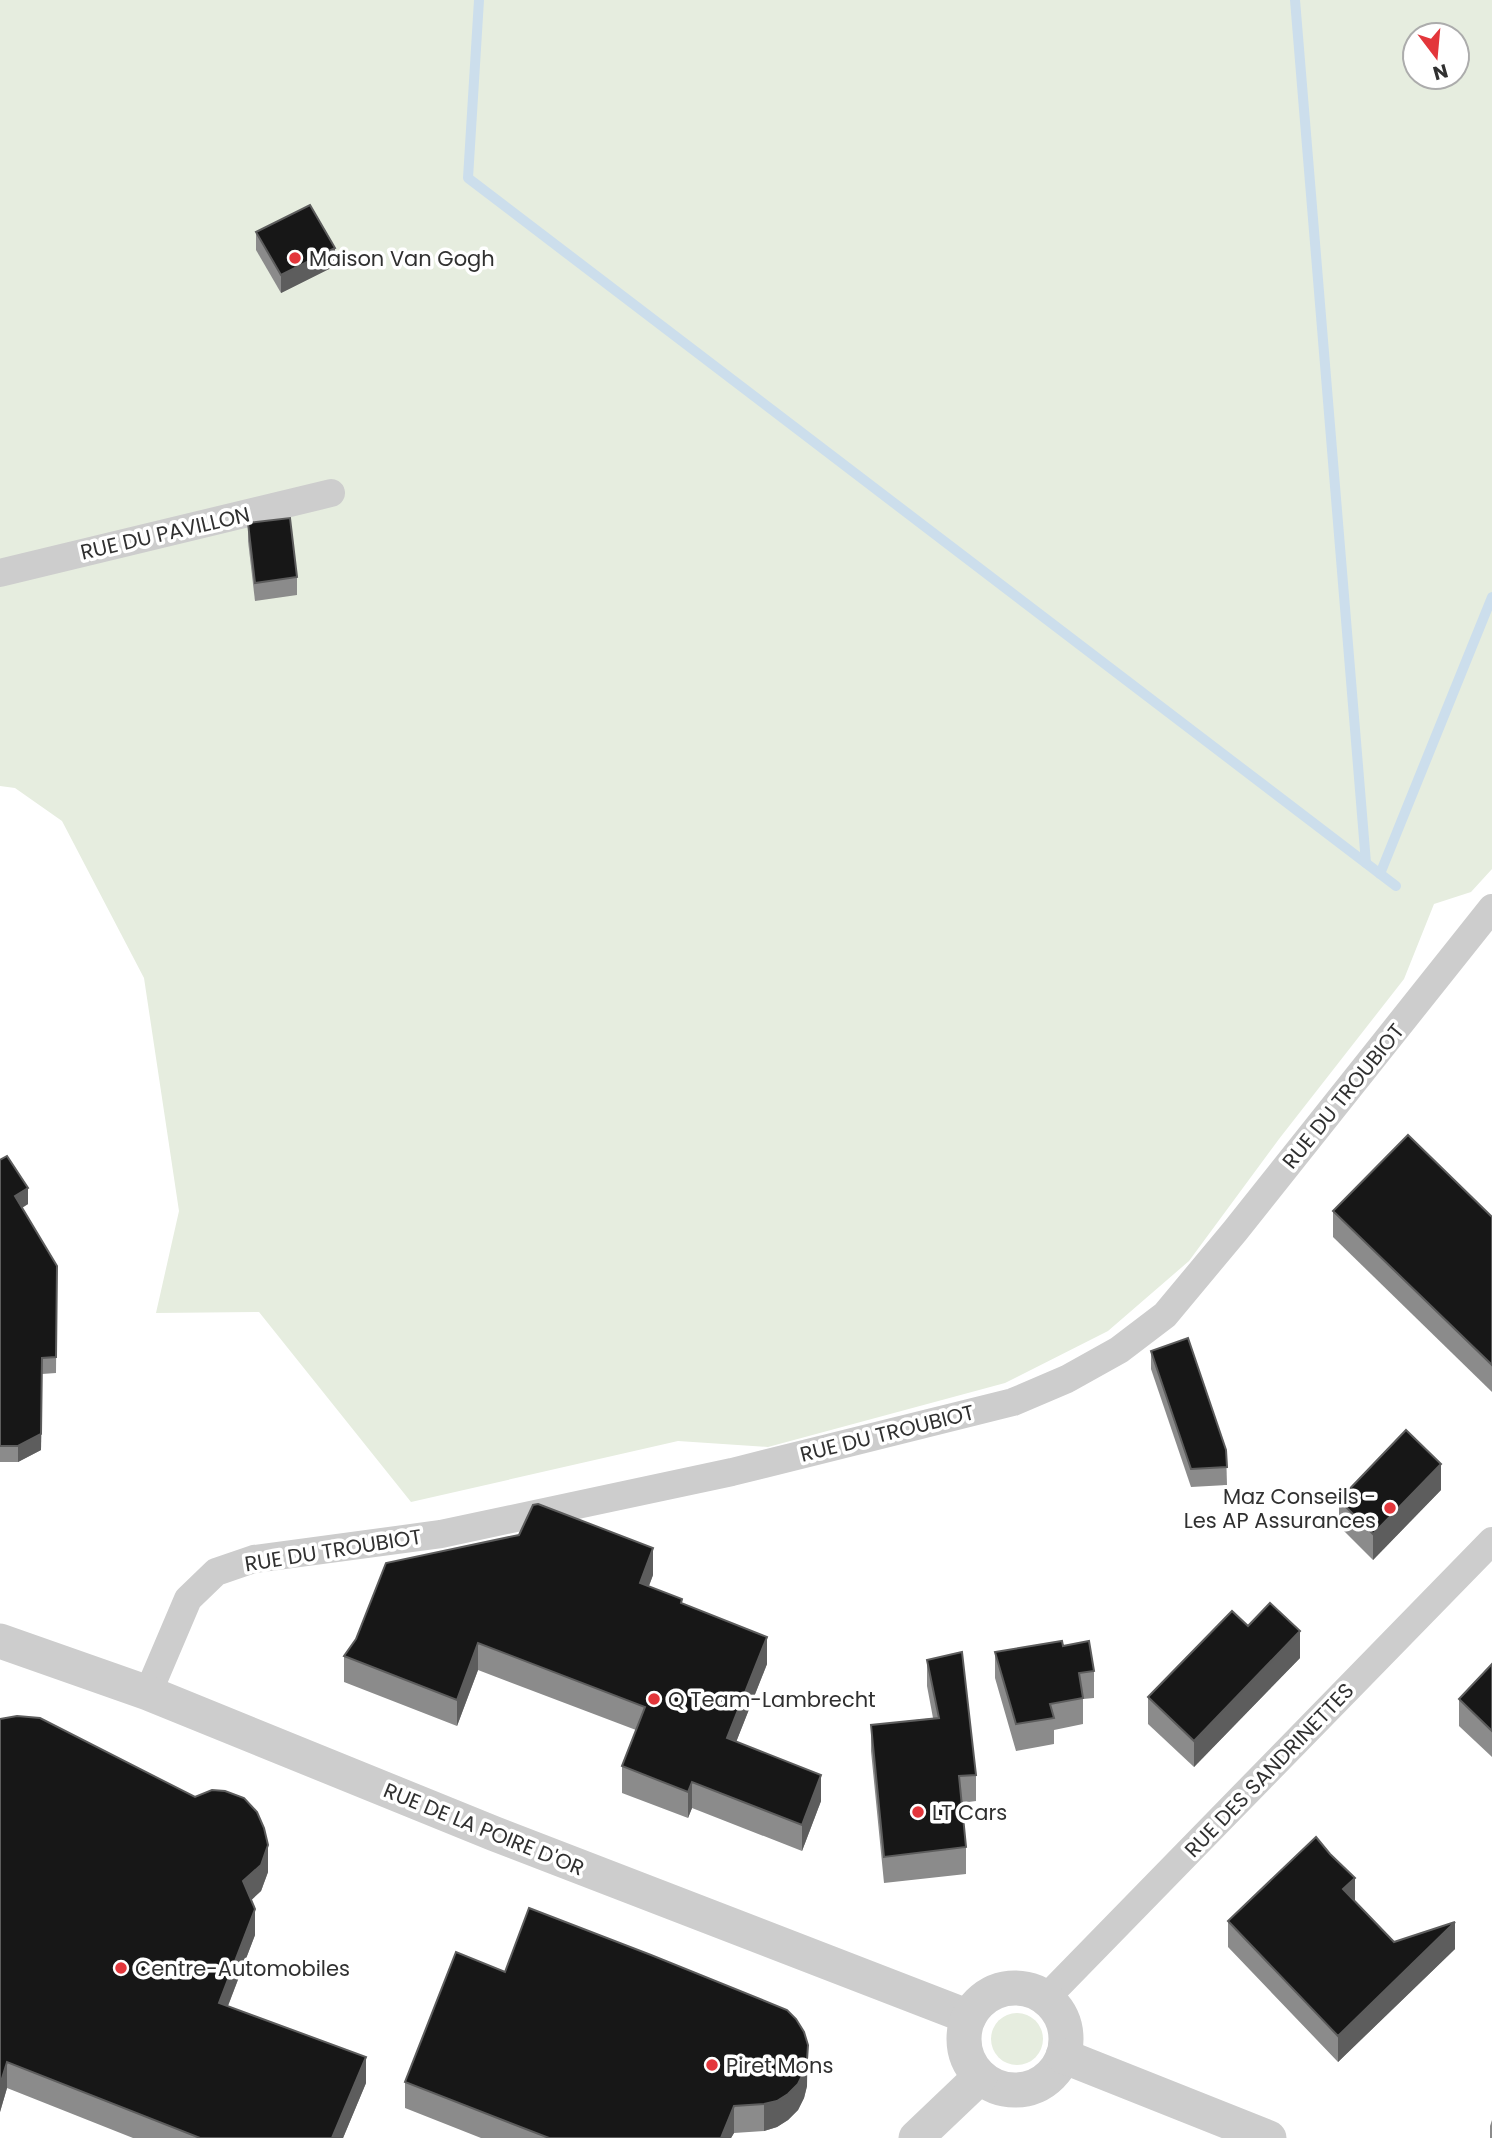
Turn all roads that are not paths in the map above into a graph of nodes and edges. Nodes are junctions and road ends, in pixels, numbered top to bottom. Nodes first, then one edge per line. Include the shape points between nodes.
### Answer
1 (331, 494) dead end
2 (0, 573) edge
3 (1492, 908) edge
4 (1492, 1541) edge
5 (0, 1641) edge
6 (148, 1693) junction
7 (1046, 1998) junction
8 (969, 2017) junction
9 (1063, 2056) junction
10 (980, 2077) junction
11 (916, 2138) edge
12 (1269, 2138) edge

1 - 2 street, RUE DU PAVILLON
3 - 6 street, RUE DU TROUBIOT via 1236,1231 1165,1315 1119,1350 1013,1402 732,1472 441,1534 254,1559 216,1572 188,1599
4 - 7 street, RUE DES SANDRINETTES
5 - 6 street, RUE DE LA POIRE D'OR
6 - 8 street, RUE DE LA POIRE D'OR via 495,1834
7 - 8 street via 1018,1988 1003,1989 989,1995
7 - 9 street via 1064,2025
8 - 10 street via 965,2049
9 - 10 street via 1055,2071 1027,2089 994,2086
9 - 12 street
10 - 11 street

